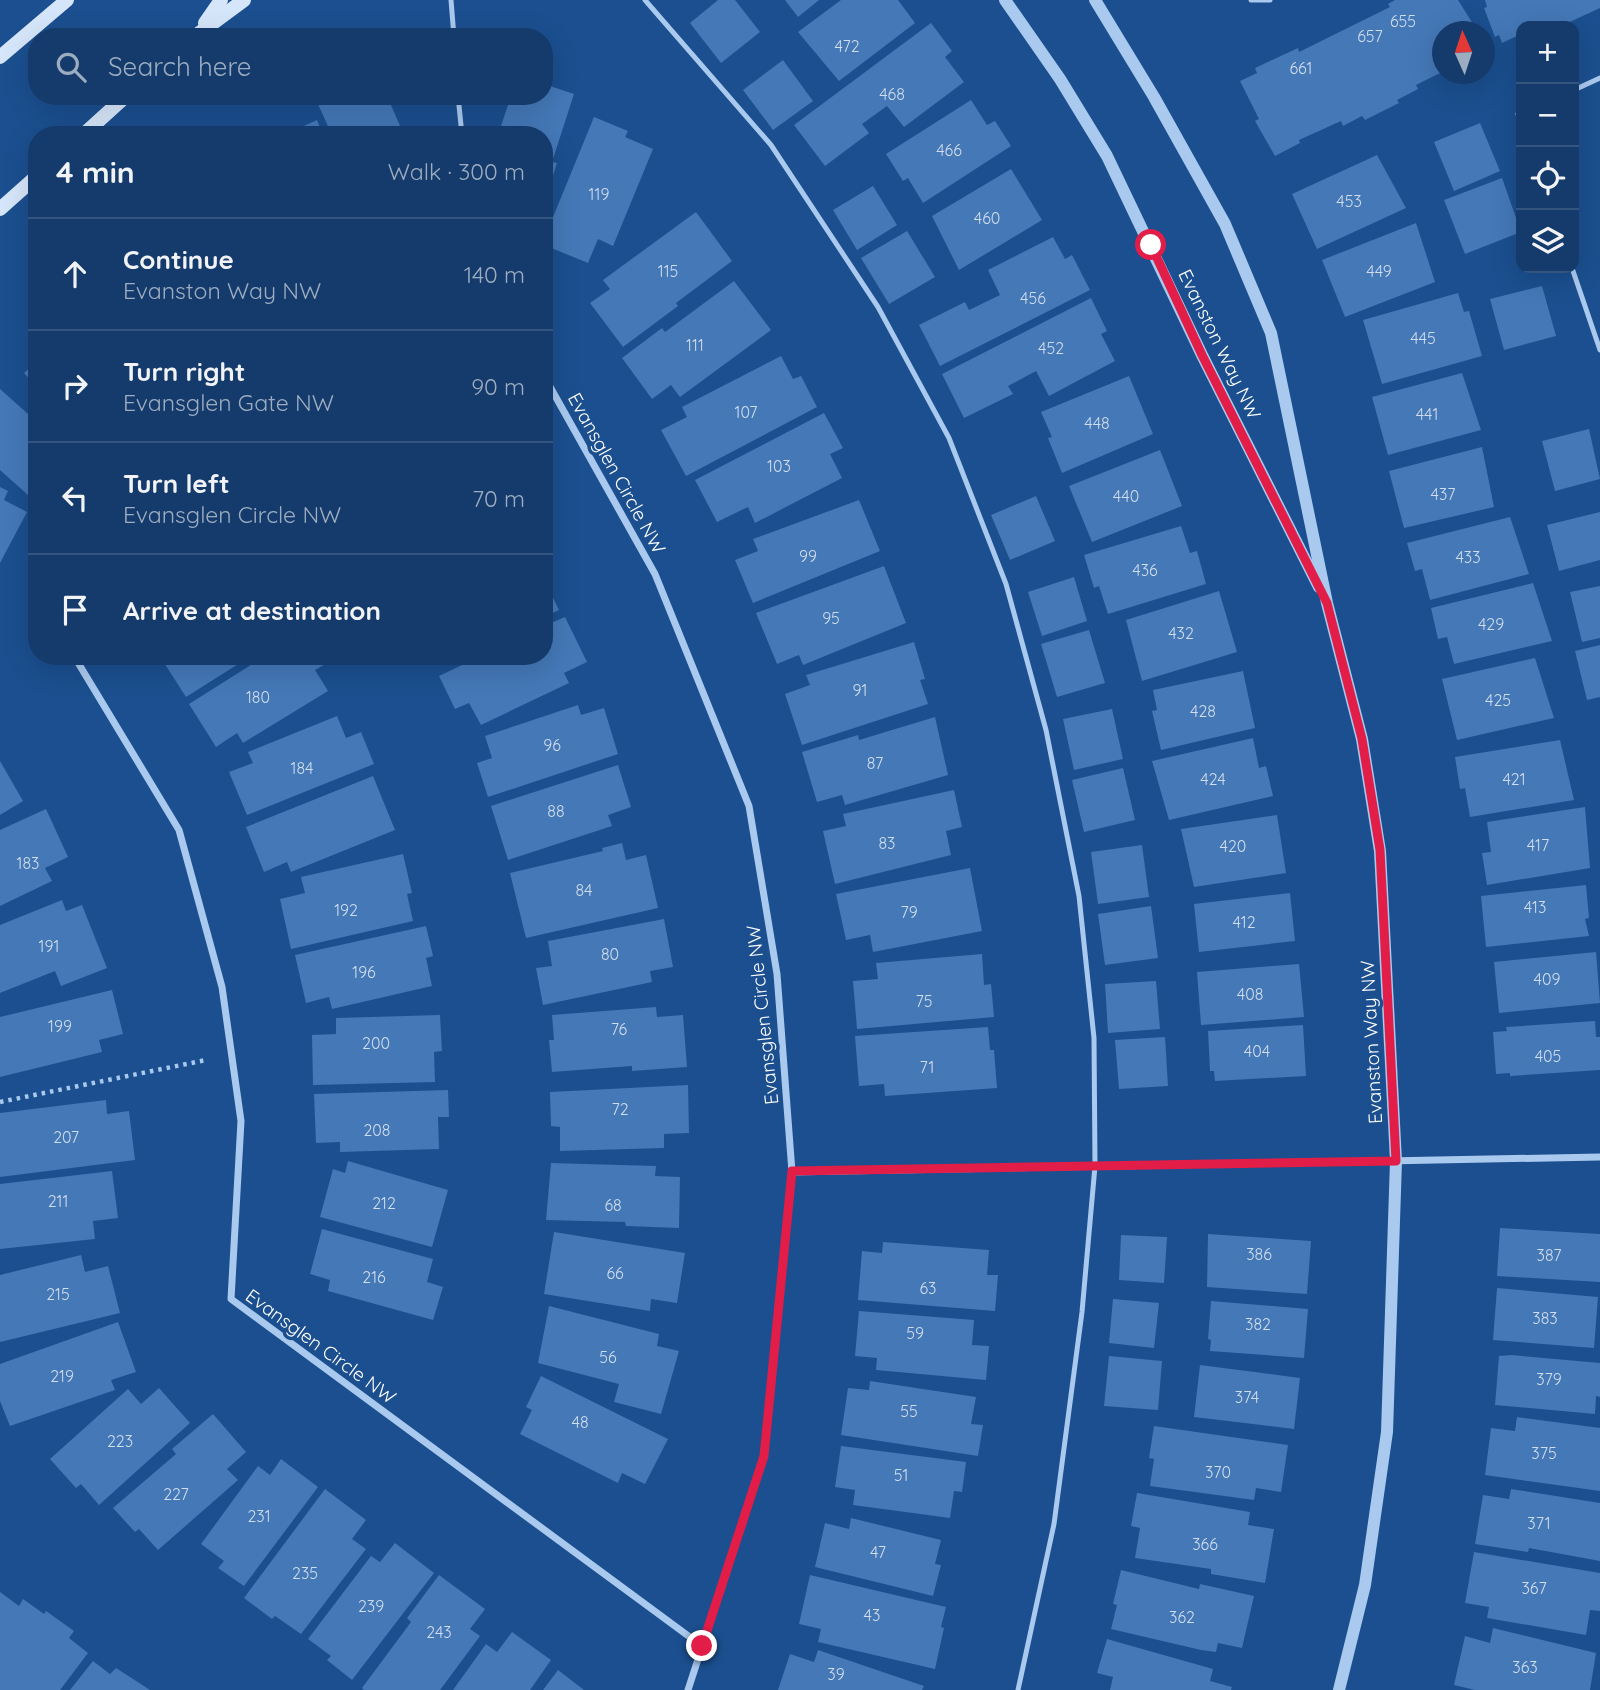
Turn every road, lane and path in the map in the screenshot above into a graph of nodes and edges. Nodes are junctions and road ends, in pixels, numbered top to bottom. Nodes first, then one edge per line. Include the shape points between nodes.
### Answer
1 (67, 0) edge
2 (221, 0) edge
3 (244, 0) edge
4 (451, 0) edge
5 (645, 0) edge
6 (1005, 0) edge
7 (1095, 0) edge
8 (1251, 0) edge
9 (1270, 0) edge
10 (34, 28) edge
11 (201, 28) edge
12 (206, 28) edge
13 (453, 28) edge
14 (28, 33) edge
15 (0, 57) edge
16 (1600, 78) edge
17 (1579, 88) edge
18 (117, 105) edge
19 (459, 105) edge
20 (93, 126) edge
21 (461, 126) edge
22 (28, 184) edge
23 (0, 209) edge
24 (1574, 273) edge
25 (1600, 350) edge
26 (553, 392) edge
27 (1327, 603) junction
28 (79, 665) edge
29 (232, 1057) junction
30 (0, 1102) edge
31 (1600, 1157) edge
32 (1396, 1161) junction
33 (1095, 1166) junction
34 (792, 1171) junction
35 (702, 1646) junction
36 (688, 1690) edge
37 (1018, 1690) edge
38 (1339, 1690) edge

1 - 10 main road
2 - 11 main road
3 - 12 main road
4 - 13 lane
5 - 33 lane via 772,145 878,307 950,438 1006,584 1046,730 1079,896 1094,1038
6 - 27 street, Evanston Way NW via 1107,156
7 - 27 street, Evanston Way NW via 1225,224 1271,333
8 - 9 lane
14 - 15 main road
16 - 17 lane
18 - 20 main road
19 - 21 lane
22 - 23 main road
24 - 25 lane
26 - 34 street, Evansglen Circle NW via 655,574 749,806 777,974
27 - 32 street, Evanston Way NW via 1362,739 1380,850
28 - 29 street, Evansglen Circle NW via 179,830 222,987
29 - 30 path
29 - 35 street, Evansglen Circle NW via 241,1121 231,1299
31 - 32 street
32 - 33 street
32 - 38 street, Evanston Way NW via 1387,1432 1365,1585
33 - 34 street
33 - 37 lane via 1082,1312 1054,1524
34 - 35 street, Evansglen Circle NW via 764,1456
35 - 36 street, Evansglen Circle NW

